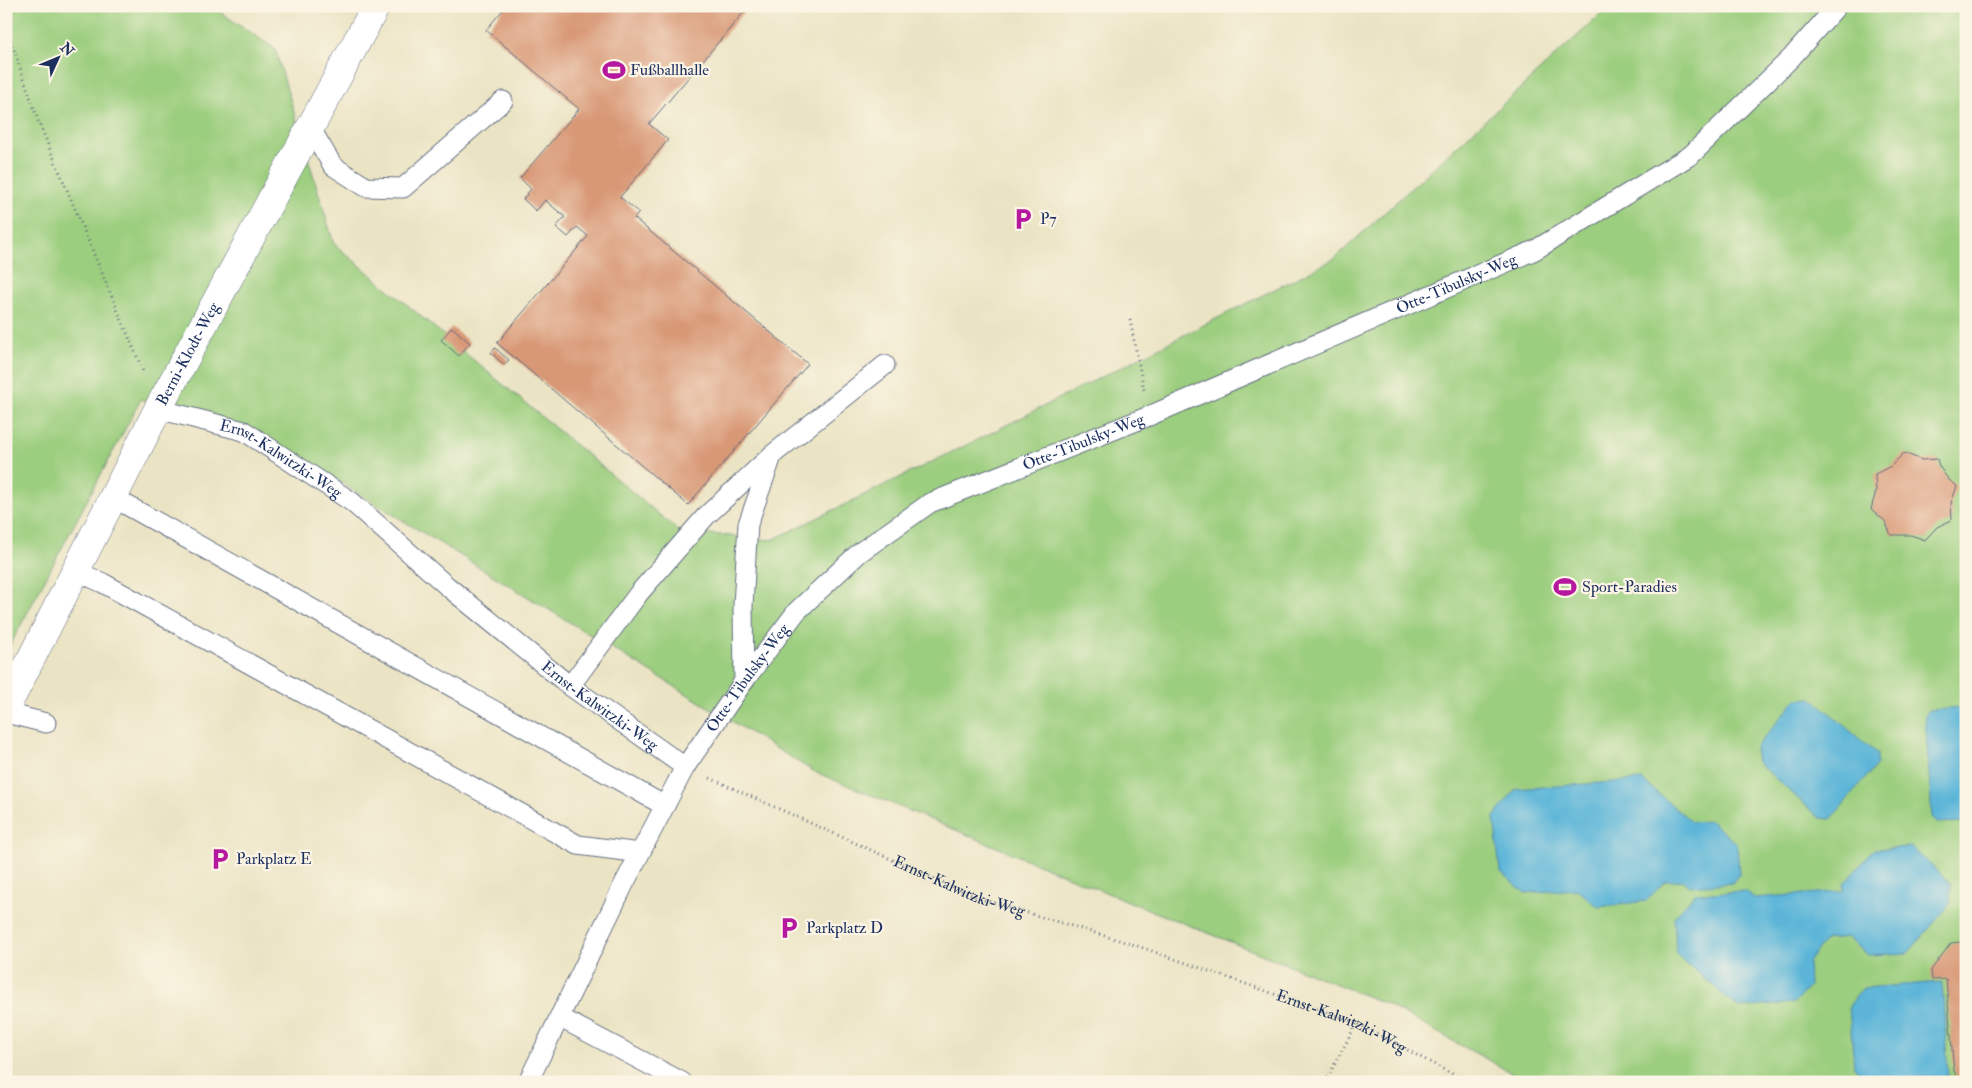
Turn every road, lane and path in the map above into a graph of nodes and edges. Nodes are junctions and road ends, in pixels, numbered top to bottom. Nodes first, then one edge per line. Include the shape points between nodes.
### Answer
1 (376, 6) edge
2 (1837, 6) edge
3 (6, 26) edge
4 (503, 101) dead end
5 (311, 129) junction
6 (1130, 320) dead end
7 (885, 366) dead end
8 (1143, 386) dead end
9 (158, 409) junction
10 (772, 455) junction
11 (114, 498) junction
12 (76, 571) junction
13 (744, 681) junction
14 (570, 686) junction
15 (6, 708) edge
16 (6, 713) edge
17 (46, 723) dead end
18 (685, 768) junction
19 (665, 806) junction
20 (640, 853) junction
21 (559, 1017) junction
22 (1357, 1023) junction
23 (528, 1082) edge
24 (682, 1082) edge
25 (1325, 1082) edge
26 (1467, 1082) edge

1 - 5 street, Berni-Klodt-Weg
2 - 13 lane, Ötte-Tibulsky-Weg via 1791,58 1691,155 1535,250 1149,416 930,503 859,553 804,605
3 - 9 path via 39,122
4 - 5 lane via 404,188 366,187 333,166
5 - 9 street, Berni-Klodt-Weg
6 - 8 path
7 - 10 lane
9 - 11 street, Berni-Klodt-Weg
9 - 14 lane, Ernst-Kalwitzki-Weg via 244,432 352,502 447,586
10 - 13 lane via 748,524 743,605
10 - 14 lane via 706,516 639,593
11 - 12 street, Berni-Klodt-Weg
11 - 19 lane
12 - 15 street, Berni-Klodt-Weg
12 - 20 lane via 578,845
13 - 18 lane, Ötte-Tibulsky-Weg
14 - 18 lane, Ernst-Kalwitzki-Weg
16 - 17 lane
18 - 19 lane, Ötte-Tibulsky-Weg
18 - 22 path, Ernst-Kalwitzki-Weg via 978,898 1132,944
19 - 20 lane, Ötte-Tibulsky-Weg
20 - 21 lane, Ötte-Tibulsky-Weg
21 - 23 lane, Ötte-Tibulsky-Weg
21 - 24 lane
22 - 25 path
22 - 26 path, Ernst-Kalwitzki-Weg

